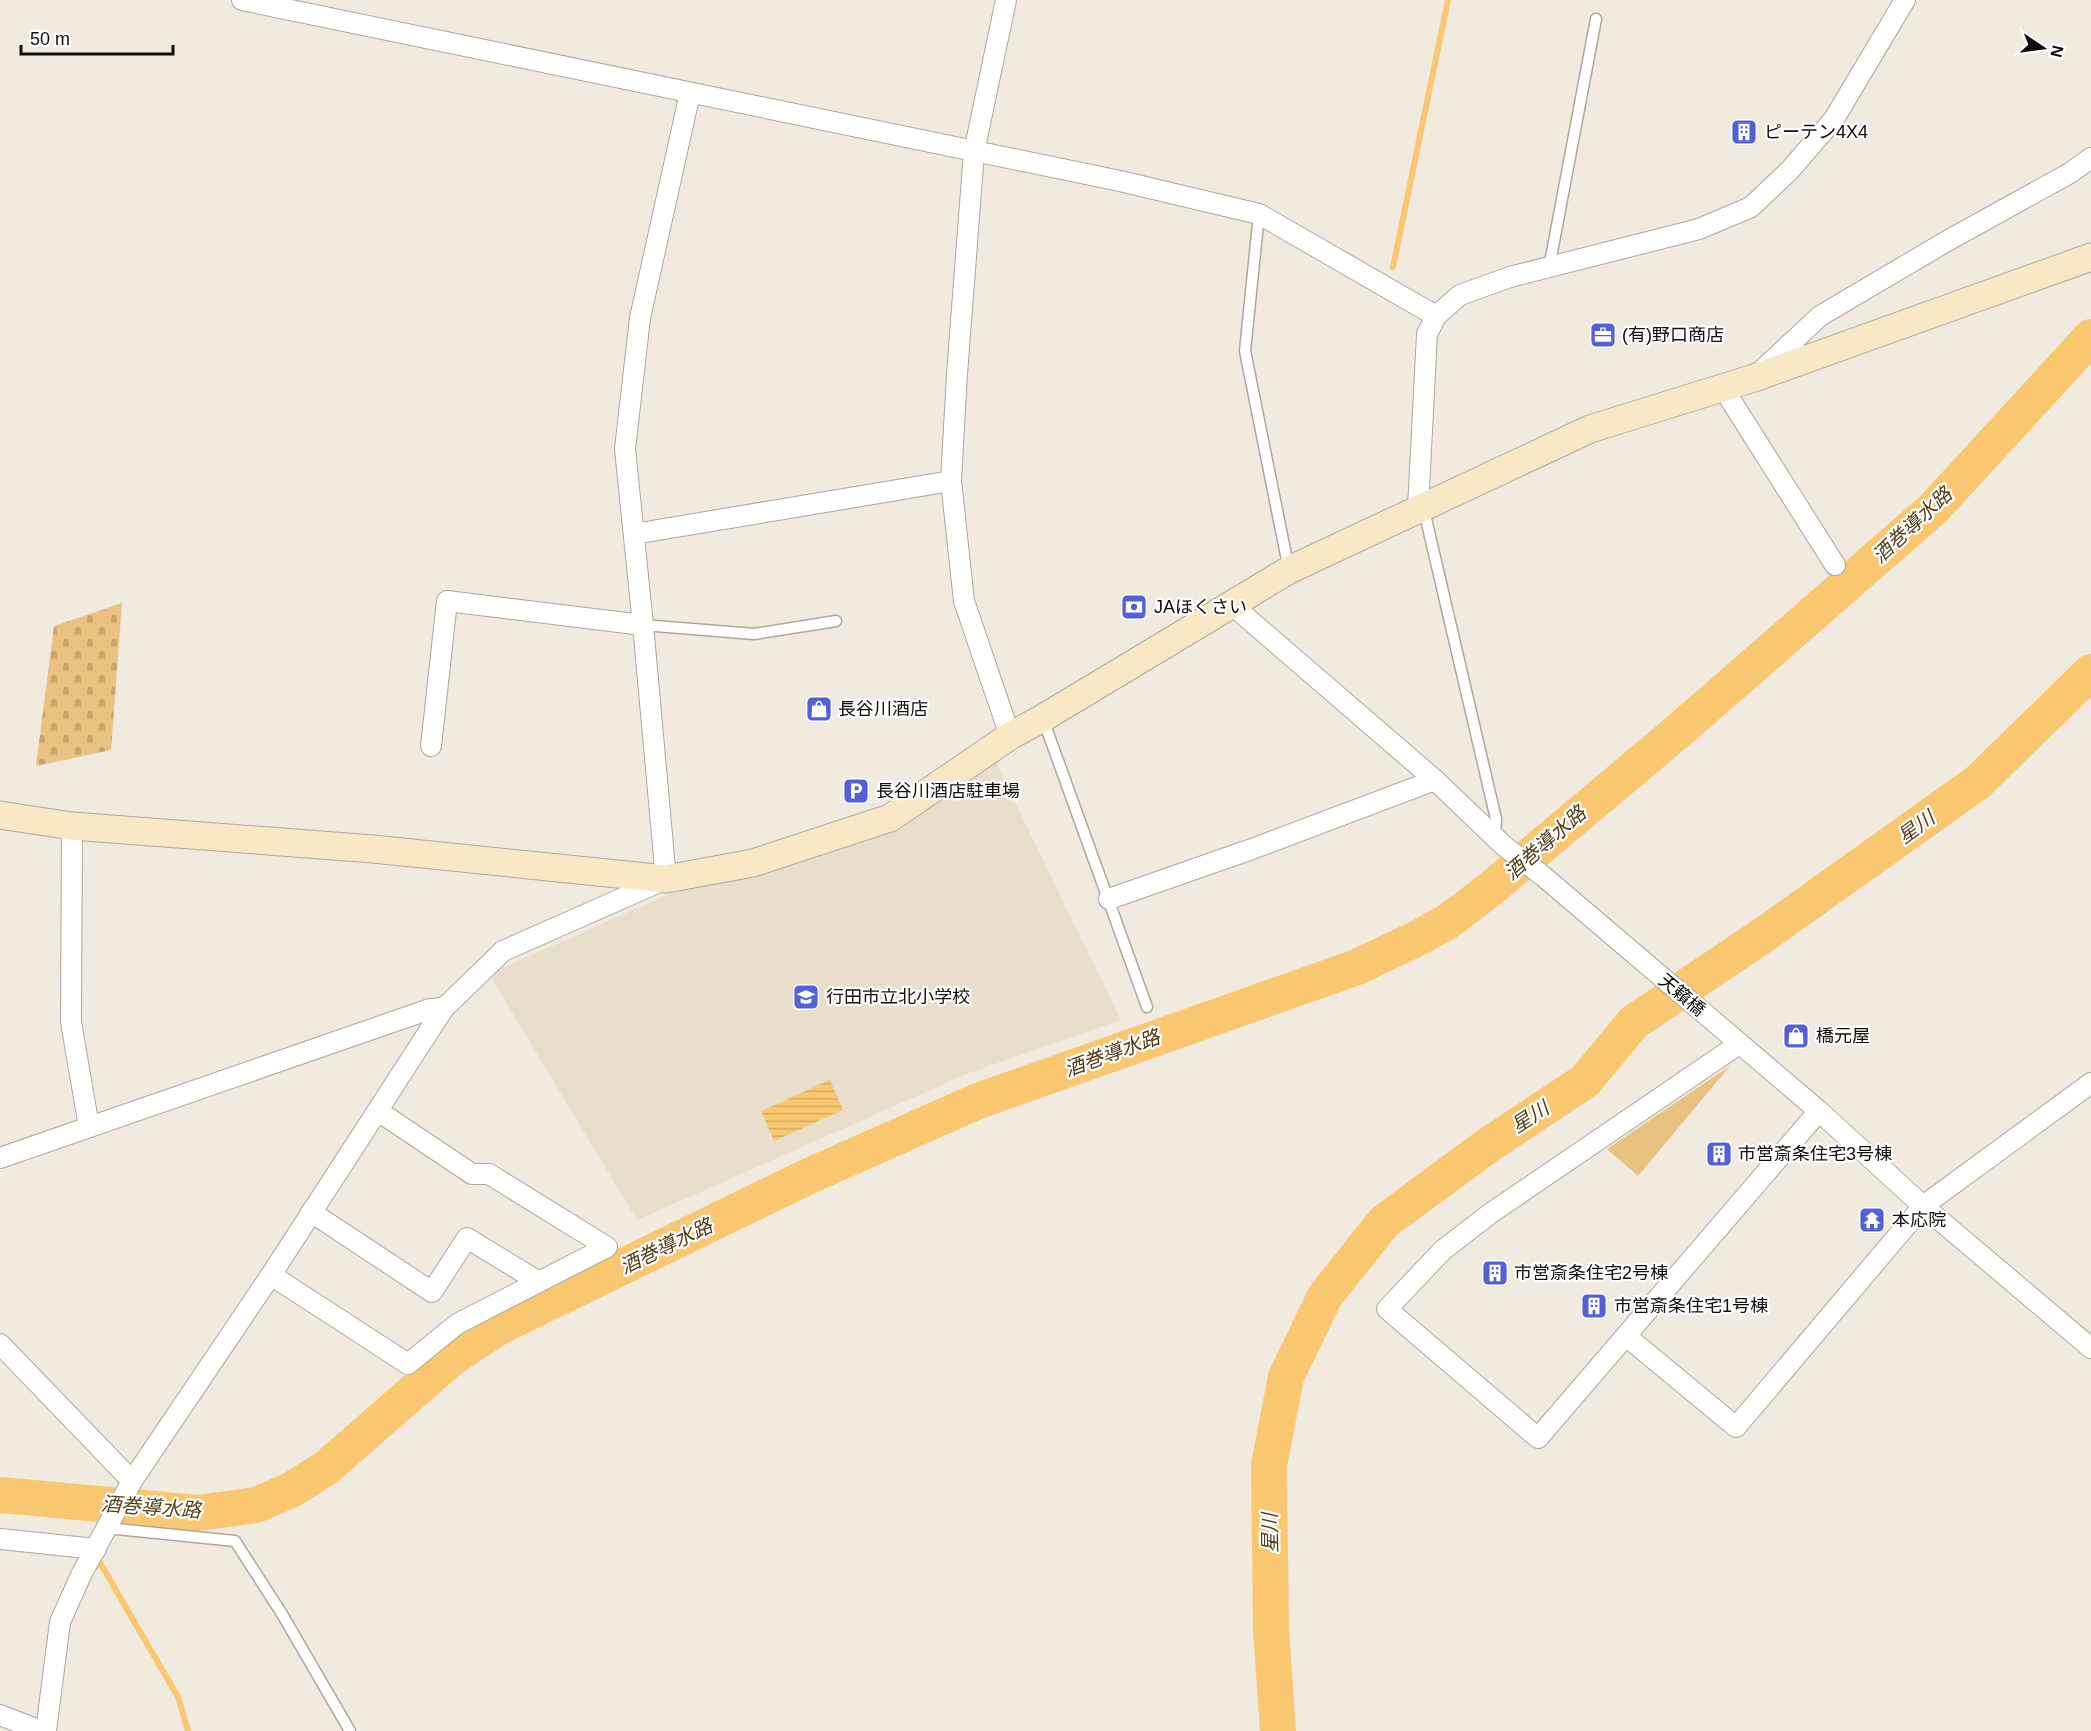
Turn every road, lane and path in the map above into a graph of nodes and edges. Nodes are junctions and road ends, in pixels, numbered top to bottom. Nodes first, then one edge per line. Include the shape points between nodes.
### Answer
1 (242, 0) edge
2 (1006, 0) edge
3 (1905, 0) edge
4 (1596, 19) dead end
5 (690, 93) junction
6 (974, 152) junction
7 (2091, 158) edge
8 (1259, 214) junction
9 (2091, 257) edge
10 (1549, 268) junction
11 (1436, 316) junction
12 (1754, 378) junction
13 (1723, 388) junction
14 (951, 481) junction
15 (1418, 508) junction
16 (634, 534) junction
17 (1835, 565) dead end
18 (1289, 570) junction
19 (1232, 605) junction
20 (836, 621) dead end
21 (644, 625) junction
22 (1043, 718) junction
23 (1010, 736) junction
24 (431, 746) dead end
25 (1435, 780) junction
26 (0, 815) edge
27 (72, 826) junction
28 (1501, 842) junction
29 (666, 879) junction
30 (1110, 899) junction
31 (1147, 1007) dead end
32 (444, 1008) junction
33 (1736, 1041) junction
34 (2091, 1083) edge
35 (378, 1111) junction
36 (1819, 1111) junction
37 (89, 1127) junction
38 (0, 1158) edge
39 (1923, 1206) junction
40 (310, 1212) junction
41 (271, 1275) junction
42 (538, 1282) junction
43 (1626, 1336) junction
44 (0, 1344) edge
45 (2091, 1348) edge
46 (130, 1486) junction
47 (109, 1525) junction
48 (0, 1539) edge
49 (96, 1549) junction
50 (0, 1715) edge
51 (41, 1731) edge
52 (46, 1731) edge
53 (350, 1731) edge

1 - 5 street
2 - 6 street
3 - 10 street via 1834,119 1751,207 1699,229
4 - 10 lane
5 - 6 street
5 - 16 street via 640,318 625,449
6 - 8 street
6 - 14 street
7 - 12 street via 1820,316
8 - 11 street
8 - 18 lane via 1245,351
9 - 12 street
10 - 11 street via 1460,295
11 - 15 street via 1427,334
12 - 13 street
13 - 15 street via 1590,429
13 - 17 street
14 - 16 street
14 - 23 street via 964,601
15 - 18 street
15 - 28 lane via 1426,519
16 - 21 street
18 - 19 street
19 - 22 street
19 - 25 street, 天籟橋
20 - 21 lane via 754,634
21 - 24 street via 447,601
21 - 29 street
22 - 23 street
22 - 30 lane
23 - 29 street via 890,818 753,863
25 - 28 street, 天籟橋
25 - 30 street
26 - 27 street
27 - 29 street via 373,849
27 - 37 street via 71,1022
28 - 33 street, 天籟橋
29 - 32 street via 503,951
30 - 31 lane
32 - 35 street
32 - 37 street via 430,1009
33 - 36 street, 天籟橋
33 - 43 street via 1491,1213 1443,1250 1387,1309 1538,1438
34 - 39 street
35 - 40 street
35 - 42 street via 472,1174 489,1174 607,1248
36 - 39 street, 天籟橋
36 - 43 street
37 - 38 street
39 - 43 street via 1736,1427
39 - 45 street, 天籟橋
40 - 41 street
40 - 42 street via 432,1292 467,1238
41 - 42 street via 408,1364 457,1324
41 - 46 street
44 - 46 street
46 - 47 street
47 - 49 street
47 - 53 lane via 235,1541
48 - 49 street
49 - 52 street via 60,1622
50 - 51 street

